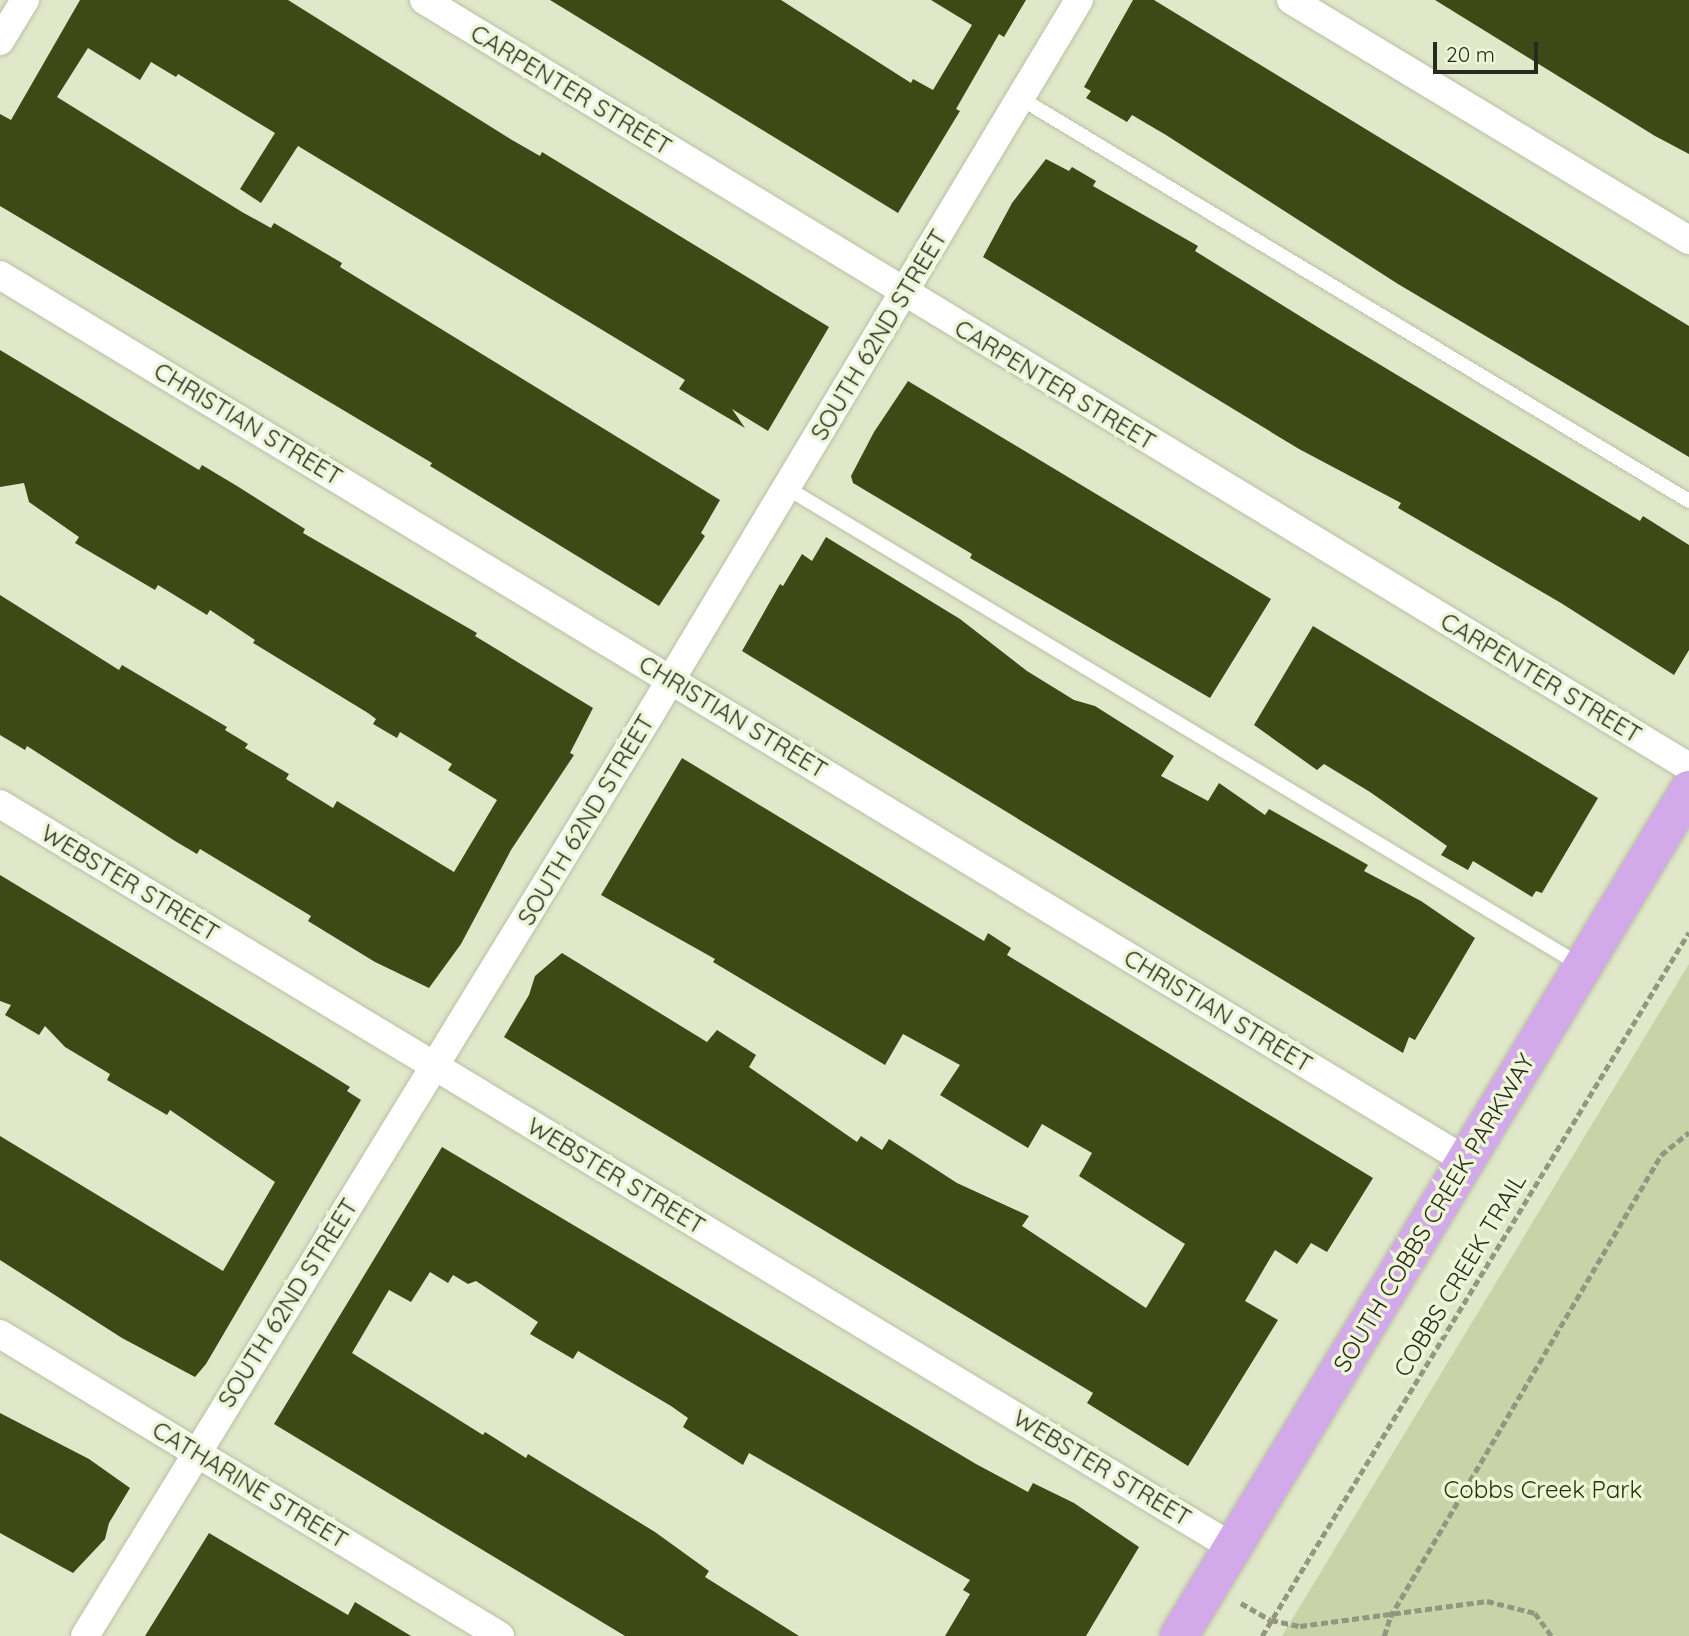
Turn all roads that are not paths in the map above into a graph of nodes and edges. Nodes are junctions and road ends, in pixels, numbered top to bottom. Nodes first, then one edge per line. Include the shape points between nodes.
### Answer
1 (24, 0) edge
2 (424, 0) edge
3 (1079, 0) edge
4 (1291, 0) edge
5 (0, 41) edge
6 (1020, 98) junction
7 (1689, 240) edge
8 (0, 275) edge
9 (904, 294) junction
10 (787, 488) junction
11 (1689, 501) edge
12 (671, 680) junction
13 (1689, 767) edge
14 (1689, 790) edge
15 (0, 804) edge
16 (1584, 967) junction
17 (435, 1067) junction
18 (1465, 1160) junction
19 (0, 1334) edge
20 (195, 1452) junction
21 (1232, 1547) junction
22 (85, 1636) edge
23 (500, 1636) edge
24 (1179, 1636) edge

1 - 5 street
2 - 9 street, CARPENTER STREET
3 - 6 street, SOUTH 62ND STREET
4 - 7 street
6 - 9 street, SOUTH 62ND STREET
6 - 11 lane
8 - 12 street, CHRISTIAN STREET
9 - 10 street, SOUTH 62ND STREET
9 - 13 street, CARPENTER STREET
10 - 12 street, SOUTH 62ND STREET
10 - 16 lane
12 - 17 street, SOUTH 62ND STREET
12 - 18 street, CHRISTIAN STREET
14 - 16 main road, SOUTH COBBS CREEK PARKWAY
15 - 17 street, WEBSTER STREET
16 - 18 main road, SOUTH COBBS CREEK PARKWAY
17 - 20 street, SOUTH 62ND STREET
17 - 21 street, WEBSTER STREET
18 - 21 main road, SOUTH COBBS CREEK PARKWAY
19 - 20 street, CATHARINE STREET
20 - 22 street, SOUTH 62ND STREET
20 - 23 street, CATHARINE STREET
21 - 24 main road, SOUTH COBBS CREEK PARKWAY

